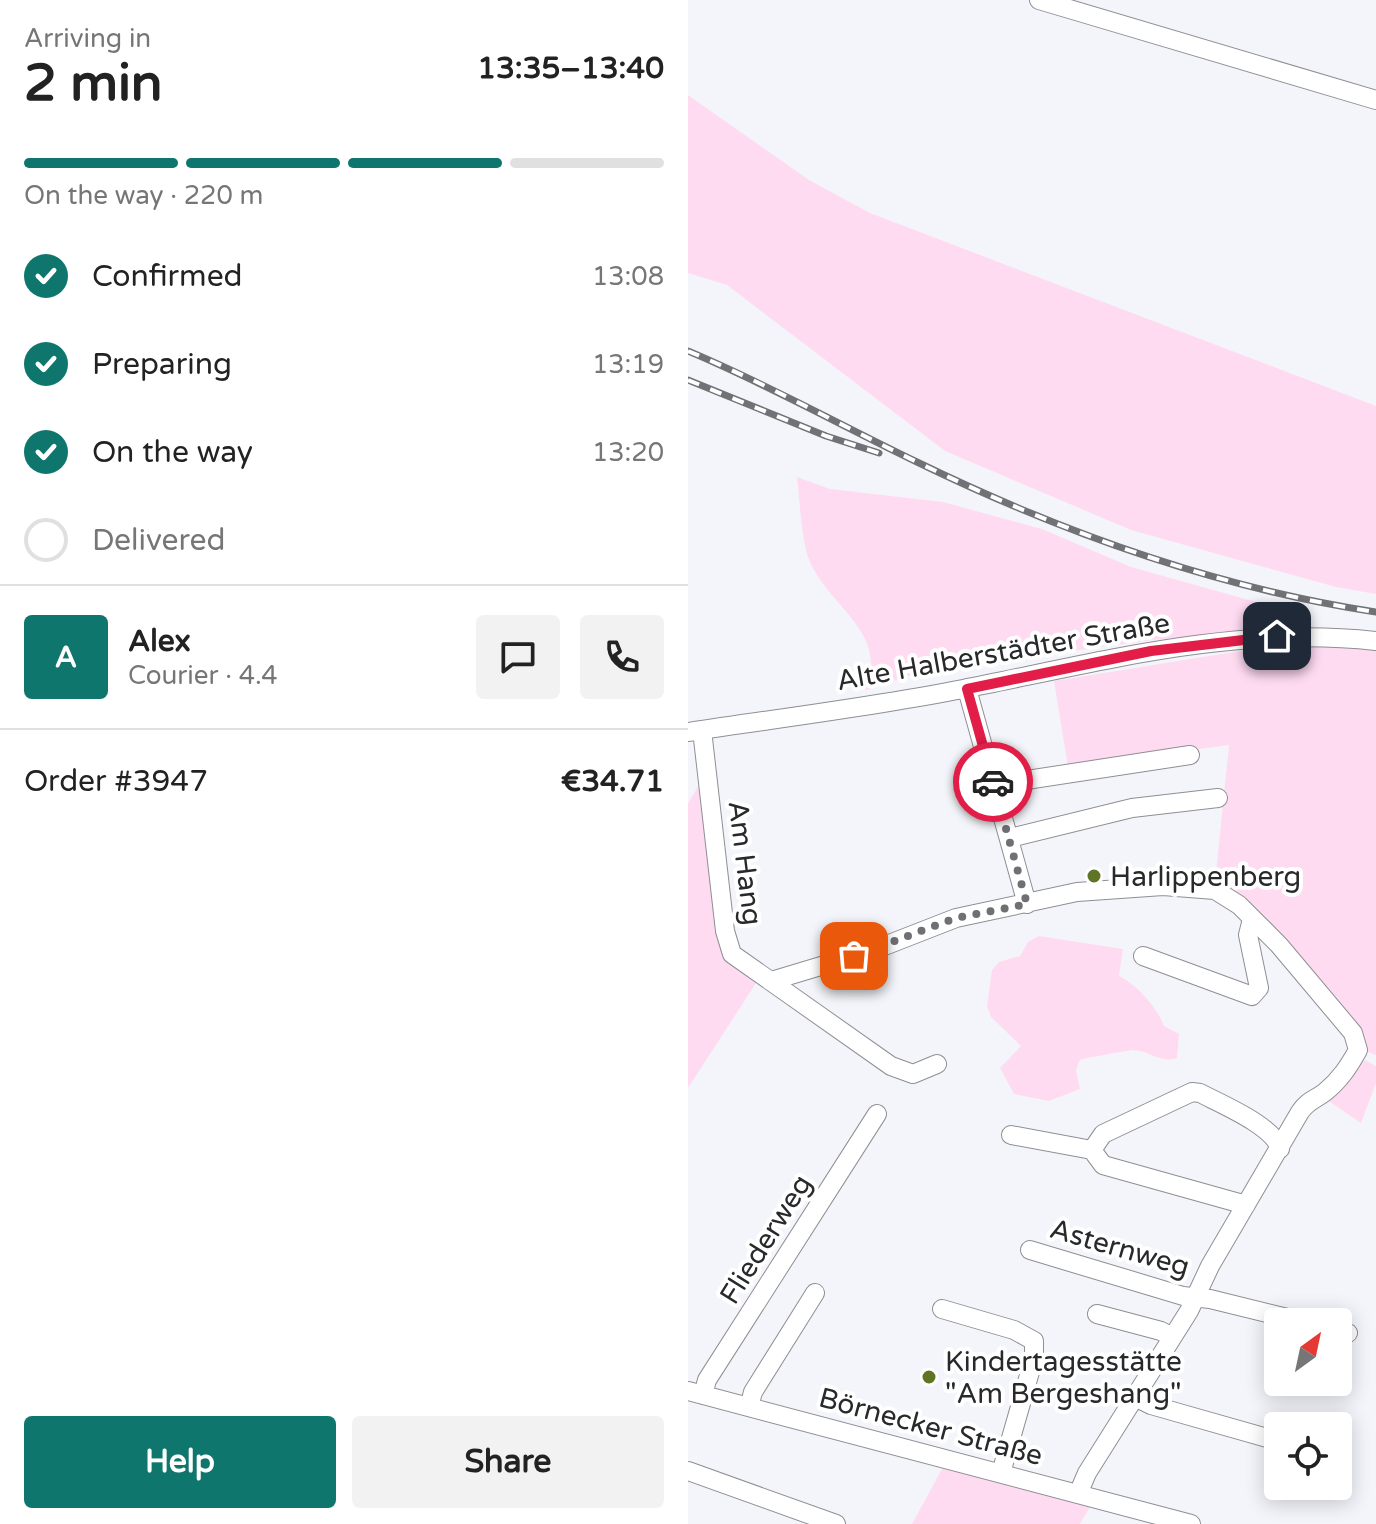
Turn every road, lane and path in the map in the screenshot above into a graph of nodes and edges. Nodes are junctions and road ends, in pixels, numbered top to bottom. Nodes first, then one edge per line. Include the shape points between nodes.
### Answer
1 (1039, 0) edge
2 (1376, 100) edge
3 (1376, 641) edge
4 (967, 689) junction
5 (695, 731) edge
6 (1190, 755) dead end
7 (994, 785) junction
8 (1218, 798) dead end
9 (1010, 838) junction
10 (1027, 904) junction
11 (1252, 919) junction
12 (1143, 956) dead end
13 (771, 981) junction
14 (937, 1064) dead end
15 (877, 1114) dead end
16 (1011, 1135) dead end
17 (1280, 1149) junction
18 (1092, 1150) junction
19 (1246, 1205) junction
20 (1030, 1250) dead end
21 (815, 1293) dead end
22 (1195, 1298) junction
23 (942, 1309) dead end
24 (1264, 1313) edge
25 (1097, 1314) dead end
26 (1172, 1337) junction
27 (695, 1393) edge
28 (1135, 1397) junction
29 (749, 1407) junction
30 (1264, 1437) edge
31 (688, 1471) edge
32 (1001, 1473) junction
33 (1078, 1494) junction
34 (1149, 1519) edge
35 (836, 1524) edge
36 (1191, 1524) edge

1 - 2 street
3 - 4 street, Alte Halberstädter Straße via 1309,635 1240,639 1112,657
4 - 5 street, Alte Halberstädter Straße
4 - 7 street
5 - 13 street, Am Hang via 729,947
6 - 7 street
7 - 9 street
8 - 9 street via 1132,808
9 - 10 street
10 - 11 street via 1090,891 1163,886 1215,890
10 - 13 street via 956,918
11 - 12 street via 1249,947 1259,988 1252,996
11 - 17 street via 1345,1019 1358,1050 1334,1084 1307,1101
13 - 14 street, Am Hang via 903,1072 922,1073
15 - 27 street, Fliederweg
16 - 18 street
17 - 18 street via 1264,1129 1192,1092 1103,1134
17 - 19 street
18 - 19 street via 1103,1165
19 - 22 street
20 - 22 street, Asternweg
21 - 29 street via 753,1392
22 - 24 street, Asternweg
22 - 26 street
23 - 32 street via 1034,1341
25 - 26 street
26 - 28 street
27 - 29 street, Börnecker Straße
28 - 30 street
28 - 33 street
29 - 32 street, Börnecker Straße
31 - 35 street
32 - 33 street, Börnecker Straße
33 - 34 street, Börnecker Straße
34 - 36 street, Börnecker Straße

